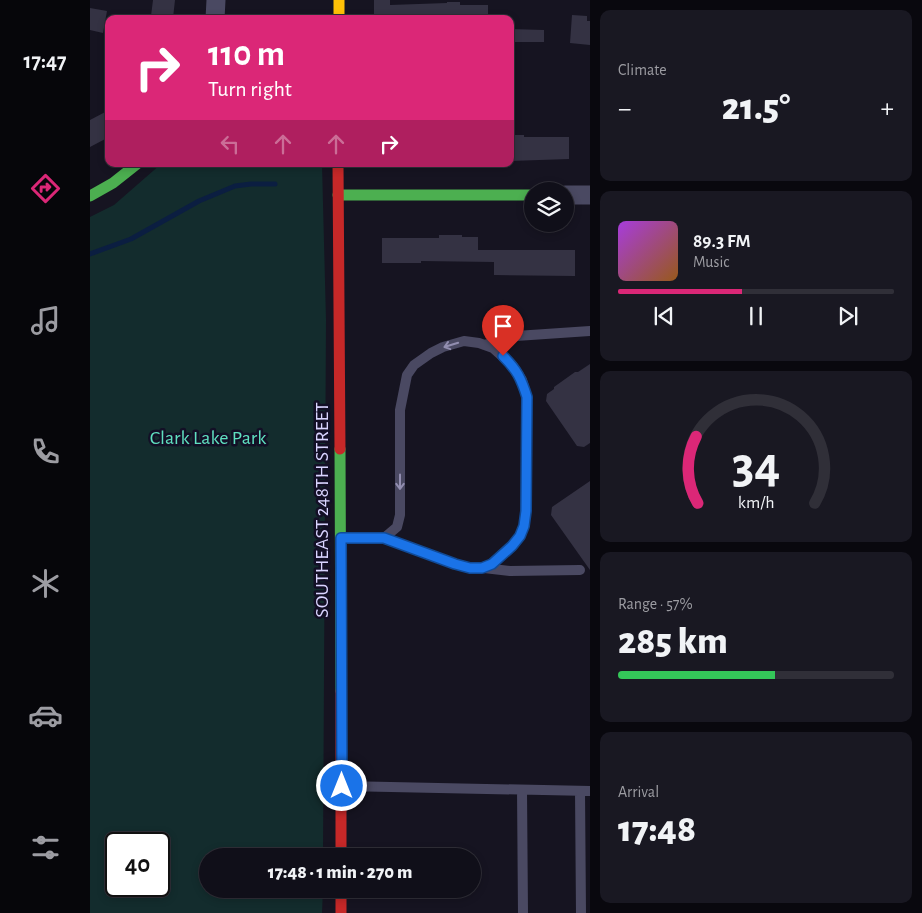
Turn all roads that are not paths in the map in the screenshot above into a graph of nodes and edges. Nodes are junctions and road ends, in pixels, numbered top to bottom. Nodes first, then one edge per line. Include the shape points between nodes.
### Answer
1 (216, 0) edge
2 (339, 0) edge
3 (215, 15) edge
4 (339, 15) edge
5 (133, 167) edge
6 (338, 167) edge
7 (338, 195) junction
8 (524, 195) edge
9 (574, 195) edge
10 (90, 196) edge
11 (590, 196) edge
12 (590, 331) edge
13 (484, 345) junction
14 (341, 538) junction
15 (384, 538) junction
16 (482, 568) junction
17 (580, 570) dead end
18 (342, 786) junction
19 (522, 790) junction
20 (585, 791) edge
21 (341, 848) edge
22 (341, 898) edge
23 (341, 913) edge
24 (523, 913) edge
25 (581, 913) edge

1 - 3 street
2 - 4 street
5 - 10 street
6 - 7 street, SOUTHEAST 248TH STREET
7 - 8 street
7 - 14 street, SOUTHEAST 248TH STREET
9 - 11 street
12 - 13 lane via 516,336
13 -> 15 lane via 464,341 443,347 414,365 407,375 400,410 400,515 397,526
13 - 16 lane via 493,348 514,366 527,397 526,511 520,536 492,564
14 - 15 lane
14 - 18 street, SOUTHEAST 248TH STREET
15 - 16 lane via 455,564
16 - 17 lane
18 - 19 lane
18 - 21 street, SOUTHEAST 248TH STREET
19 - 20 lane
19 - 24 lane
20 - 25 lane
22 - 23 street

